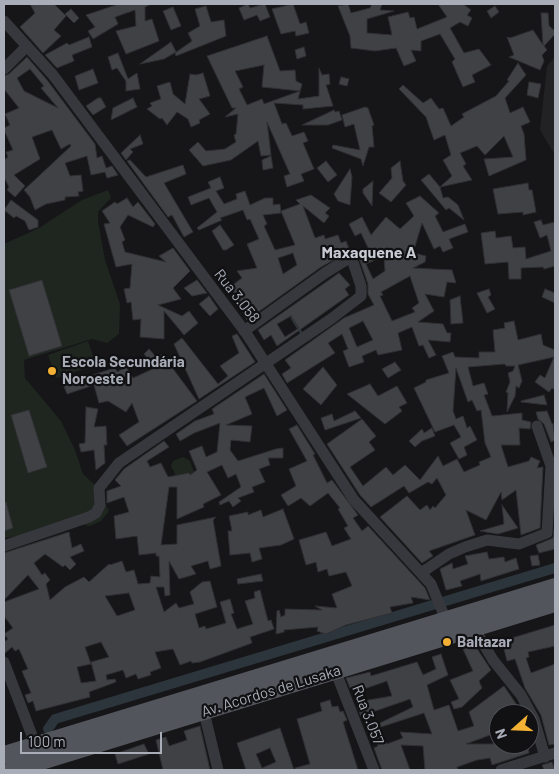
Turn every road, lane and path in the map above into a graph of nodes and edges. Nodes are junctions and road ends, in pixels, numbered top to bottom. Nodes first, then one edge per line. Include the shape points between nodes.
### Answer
1 (4, 21) edge
2 (27, 46) junction
3 (4, 69) edge
4 (244, 331) junction
5 (267, 362) junction
6 (537, 426) dead end
7 (4, 546) edge
8 (421, 573) junction
9 (555, 587) edge
10 (555, 603) edge
11 (441, 622) junction
12 (474, 628) junction
13 (4, 662) edge
14 (336, 670) junction
15 (204, 712) junction
16 (36, 746) junction
17 (4, 756) edge
18 (544, 760) edge
19 (51, 765) edge
20 (12, 770) edge
21 (218, 770) edge
22 (374, 770) edge
23 (501, 770) edge

1 - 2 street, Rua 3.058
2 - 3 street
2 - 4 street, Rua 3.058 via 75,103
4 - 5 street, Rua 3.058
4 - 5 street via 325,273 352,259 361,296
5 - 7 street via 119,463 99,488 100,506 89,518
5 - 8 street, Rua 3.058 via 354,500
6 - 8 street via 551,466 546,533 519,544 487,540 449,554
8 - 11 street, Rua 3.058 via 437,596
9 - 11 main road
10 - 12 main road
11 - 12 main road
11 - 14 main road, Av. Acordos de Lusaka
11 - 16 main road, Av. Acordos de Lusaka
12 - 18 street via 534,719
13 - 16 street
14 - 15 main road, Av. Acordos de Lusaka
14 - 22 street, Rua 3.057
15 - 19 main road, Av. Acordos de Lusaka
15 - 21 street
16 - 17 main road, Av. Acordos de Lusaka
18 - 23 street
19 - 20 main road, Av. Acordos de Lusaka

